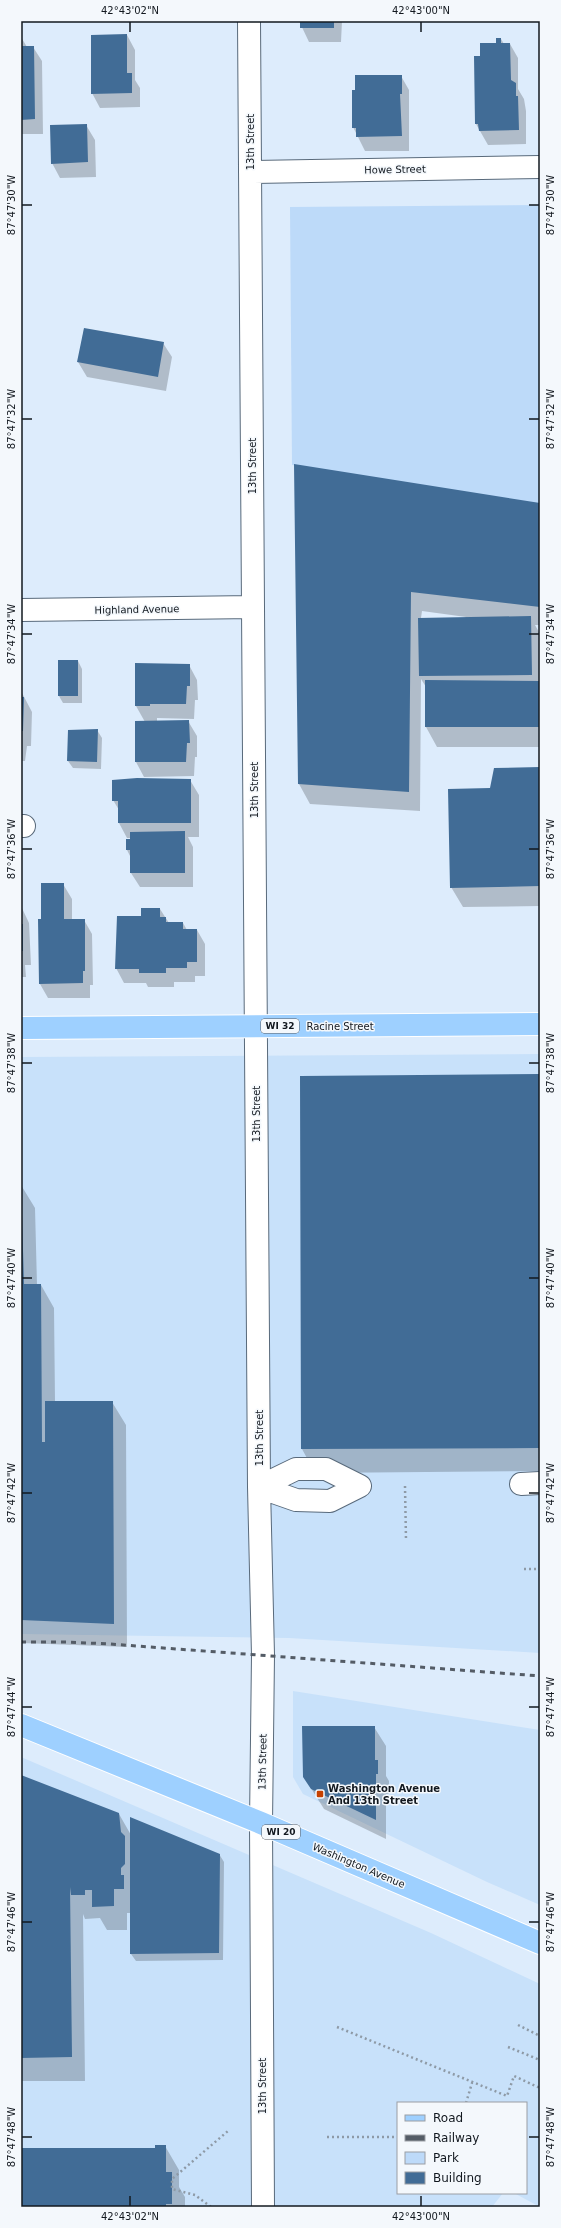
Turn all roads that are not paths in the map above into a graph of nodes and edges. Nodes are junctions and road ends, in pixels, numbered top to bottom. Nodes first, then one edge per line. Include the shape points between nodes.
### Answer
1 (248, 21) edge
2 (540, 167) edge
3 (250, 172) junction
4 (253, 608) junction
5 (21, 610) edge
6 (540, 1024) edge
7 (256, 1027) junction
8 (21, 1028) edge
9 (21, 1725) edge
10 (261, 1823) junction
11 (540, 1943) edge
12 (263, 2207) edge

1 - 3 street, 13th Street
2 - 3 street, Howe Street
3 - 4 street, 13th Street
4 - 5 street, Highland Avenue
4 - 7 street, 13th Street
6 - 7 main road, Racine Street / WI 32
7 - 8 main road, Racine Street / WI 32
7 - 10 street, 13th Street via 259,1487 263,1654
9 - 10 main road, Washington Avenue / WI 20
10 - 11 main road, Washington Avenue / WI 20
10 - 12 street, 13th Street

